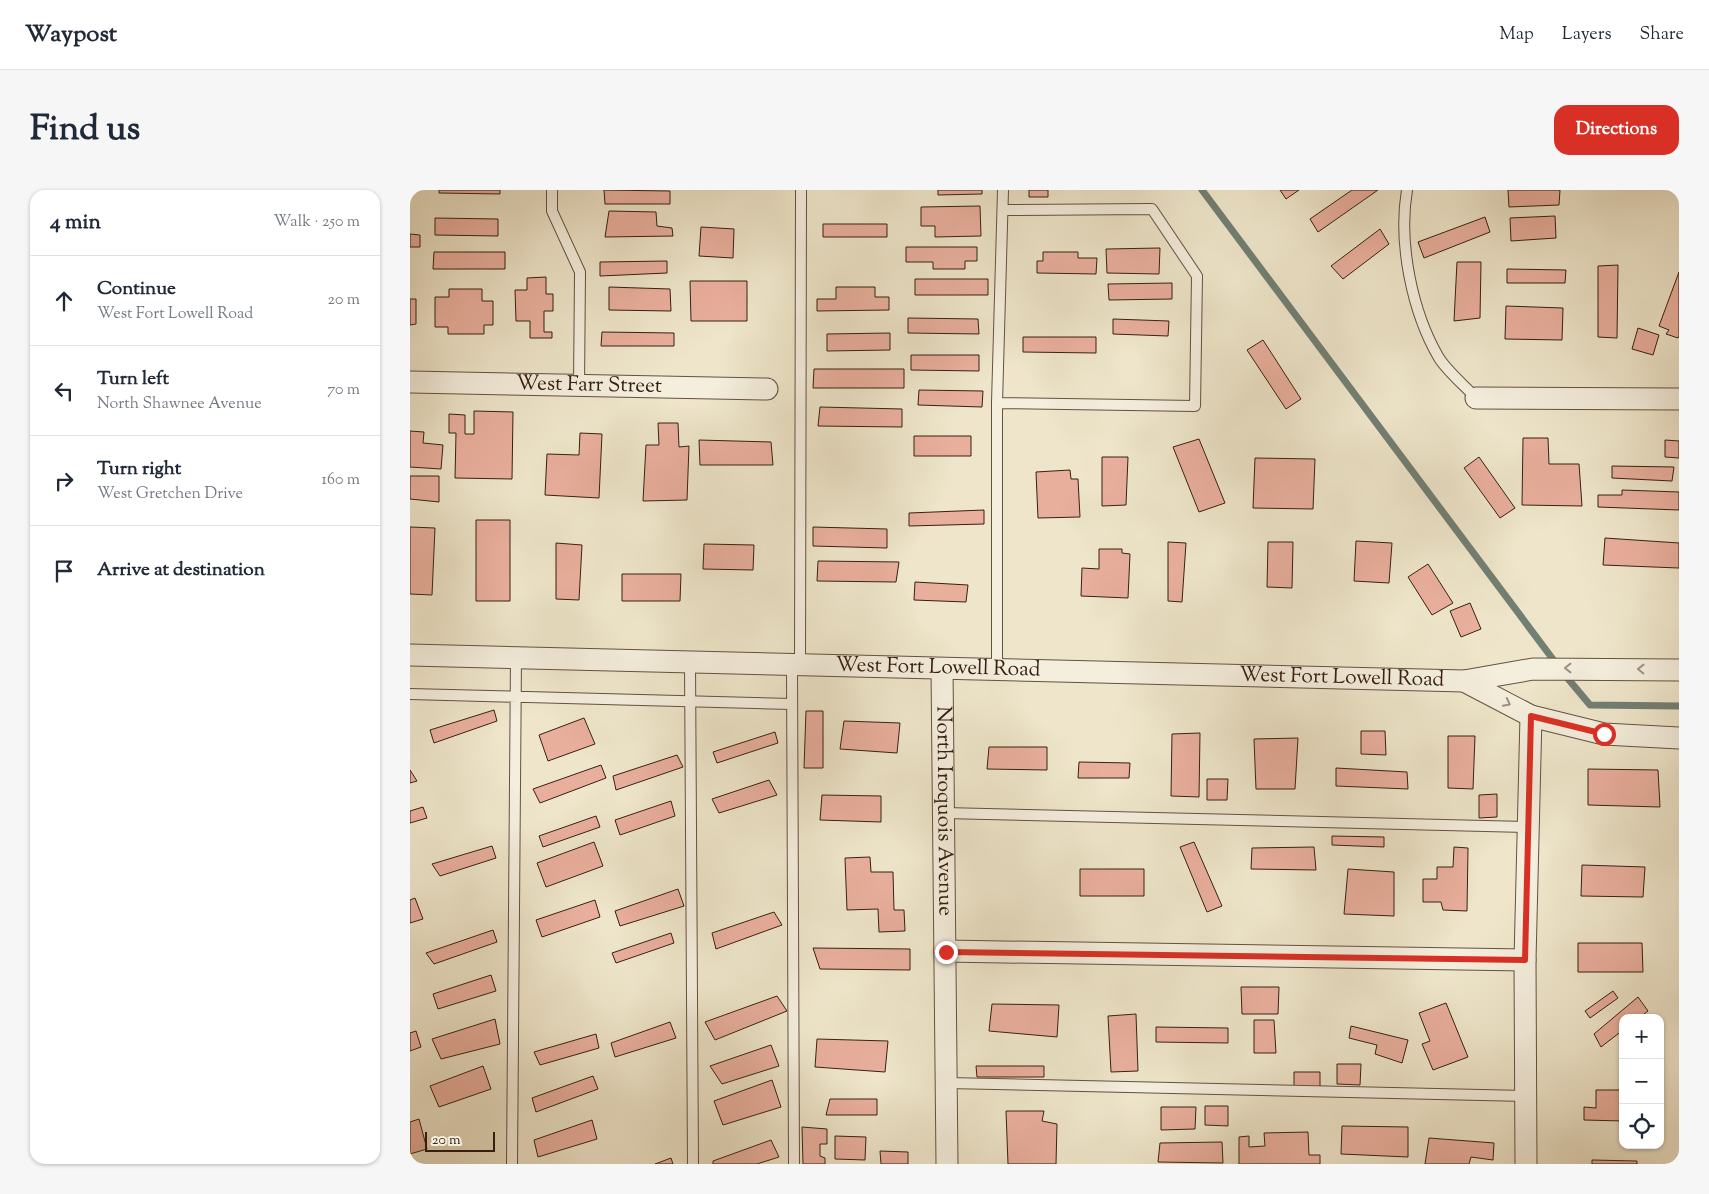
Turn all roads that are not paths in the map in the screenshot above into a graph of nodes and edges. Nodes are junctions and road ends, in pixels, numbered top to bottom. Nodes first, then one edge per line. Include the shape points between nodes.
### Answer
1 (552, 190) edge
2 (801, 190) edge
3 (1003, 190) edge
4 (1407, 190) edge
5 (1003, 210) junction
6 (410, 382) edge
7 (579, 386) junction
8 (767, 389) dead end
9 (1476, 398) joint
10 (1679, 399) edge
11 (997, 404) junction
12 (410, 655) edge
13 (516, 657) junction
14 (690, 662) junction
15 (796, 665) junction
16 (942, 669) junction
17 (997, 670) junction
18 (1679, 670) edge
19 (1464, 681) junction
20 (410, 694) edge
21 (516, 696) junction
22 (691, 702) junction
23 (791, 704) junction
24 (1531, 716) junction
25 (1679, 738) edge
26 (944, 813) junction
27 (1528, 827) junction
28 (946, 952) junction
29 (1525, 960) junction
30 (947, 1083) junction
31 (1526, 1096) junction
32 (512, 1164) edge
33 (693, 1164) edge
34 (794, 1164) edge
35 (947, 1164) edge
36 (1526, 1164) edge

1 - 7 lane via 552,211 580,272
2 - 15 lane
3 - 5 lane
4 - 9 lane via 1404,250 1421,323 1440,360
5 - 11 lane
5 - 11 lane via 1152,209 1197,276 1195,406
6 - 7 street, West Farr Street
7 - 8 street, West Farr Street
9 - 10 street
11 - 17 lane
12 - 13 street, West Fort Lowell Road
13 - 14 street, West Fort Lowell Road
13 - 21 lane
14 - 15 street, West Fort Lowell Road
14 - 22 lane
15 - 16 street, West Fort Lowell Road
15 - 23 lane
16 - 17 street, West Fort Lowell Road
16 - 26 street, North Iroquois Avenue
17 - 19 street, West Fort Lowell Road
18 -> 19 street, West Fort Lowell Road via 1533,669
19 -> 24 street, West Fort Lowell Road
20 - 21 lane
21 - 22 lane
21 - 32 lane
22 - 23 lane
22 - 33 lane
23 - 34 lane
24 - 25 street, West Fort Lowell Road via 1604,734
24 - 27 street
26 - 27 lane
26 - 28 street, North Iroquois Avenue
27 - 29 street
28 - 29 street
28 - 30 street, North Iroquois Avenue
29 - 31 street
30 - 31 lane
30 - 35 street, North Iroquois Avenue
31 - 36 street

